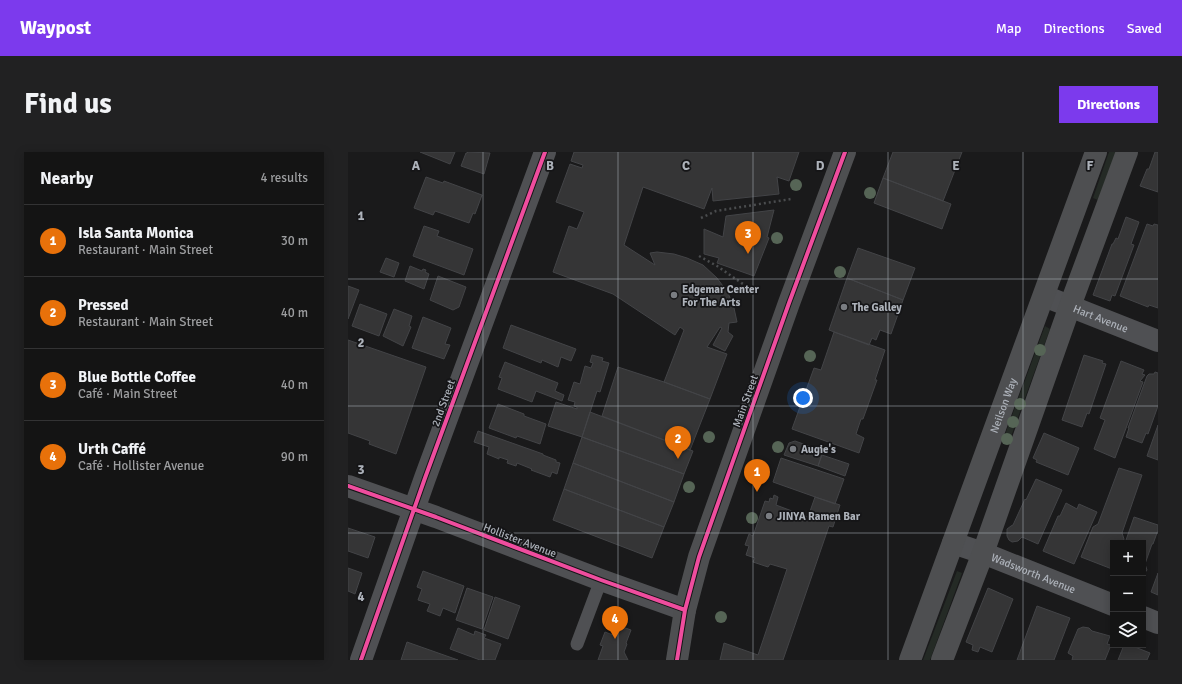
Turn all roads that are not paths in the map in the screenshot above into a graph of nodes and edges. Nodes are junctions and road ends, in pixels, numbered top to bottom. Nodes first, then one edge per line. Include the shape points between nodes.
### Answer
1 (545, 152) edge
2 (845, 152) edge
3 (1096, 152) edge
4 (1127, 152) edge
5 (1044, 296) junction
6 (1070, 306) junction
7 (1158, 340) edge
8 (348, 486) edge
9 (414, 510) junction
10 (953, 543) junction
11 (983, 554) junction
12 (601, 580) junction
13 (1110, 604) edge
14 (685, 610) junction
15 (1146, 618) edge
16 (1158, 623) edge
17 (577, 644) dead end
18 (361, 660) edge
19 (676, 660) edge
20 (910, 660) edge
21 (942, 660) edge

1 - 9 street, 2nd Street
2 - 14 main road, Main Street via 699,557
3 - 5 main road, Neilson Way
4 - 6 main road
5 - 6 street, Hart Avenue
5 - 10 main road, Neilson Way
6 - 7 street, Hart Avenue
6 - 11 main road
8 - 9 street, Hollister Avenue
9 - 12 street, Hollister Avenue
9 - 18 street, 2nd Street
10 - 11 street, Wadsworth Avenue
10 - 20 main road, Neilson Way
11 - 13 street, Wadsworth Avenue
11 - 21 main road
12 - 14 street, Hollister Avenue
12 - 17 lane
14 - 19 main road, Main Street
15 - 16 street

